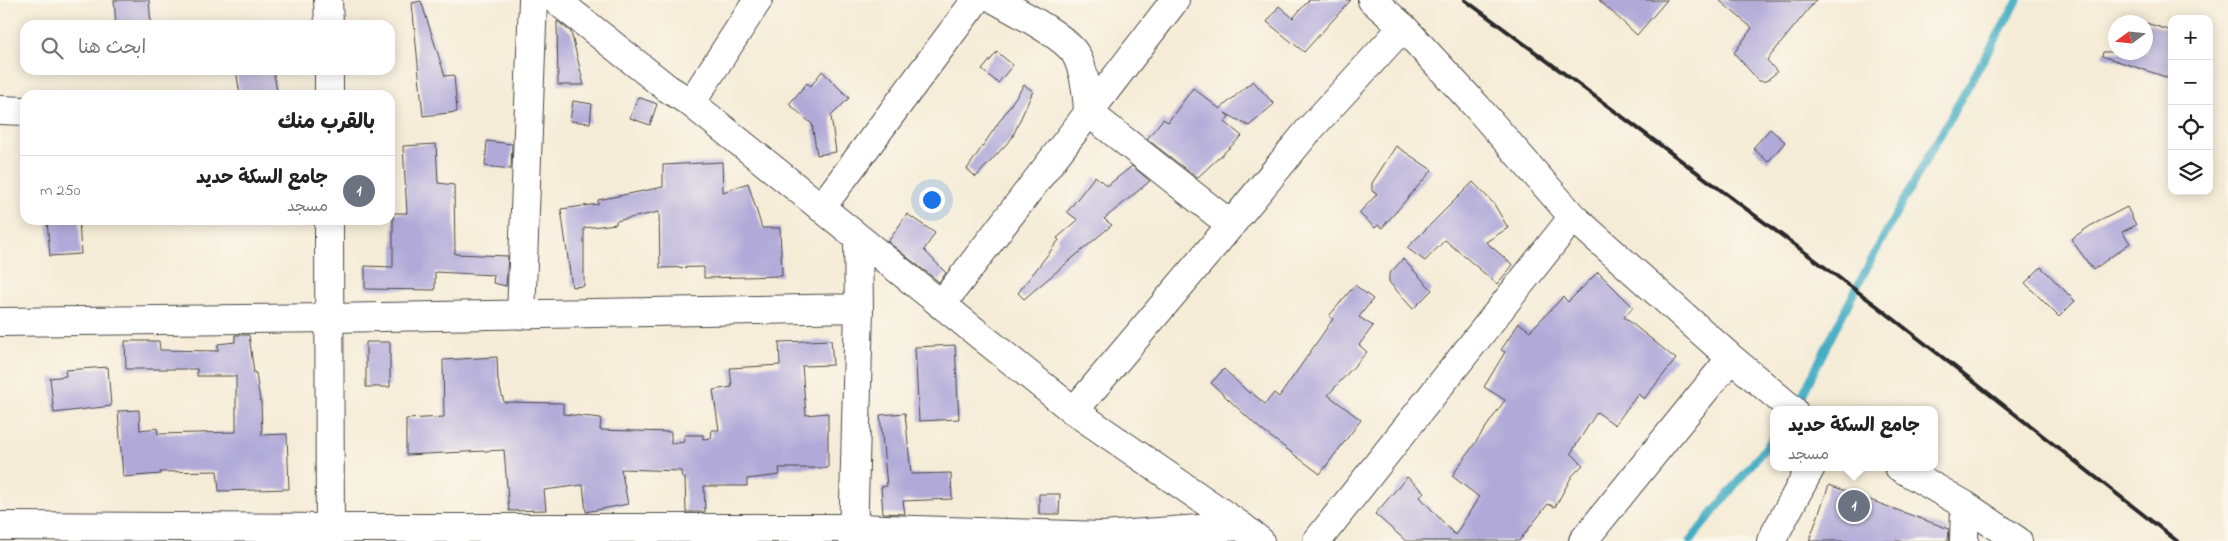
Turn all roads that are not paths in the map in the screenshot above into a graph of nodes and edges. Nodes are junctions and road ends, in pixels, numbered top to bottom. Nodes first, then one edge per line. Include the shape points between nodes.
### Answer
1 (328, 0) edge
2 (533, 0) edge
3 (556, 0) edge
4 (758, 0) edge
5 (976, 0) edge
6 (996, 0) edge
7 (1174, 0) edge
8 (1372, 0) edge
9 (328, 20) edge
10 (1403, 27) junction
11 (329, 75) edge
12 (329, 90) edge
13 (691, 103) junction
14 (0, 110) edge
15 (20, 111) edge
16 (1088, 112) junction
17 (821, 208) junction
18 (1573, 217) junction
19 (330, 225) edge
20 (1231, 225) junction
21 (858, 238) junction
22 (941, 305) junction
23 (859, 308) junction
24 (521, 315) junction
25 (329, 318) junction
26 (0, 322) edge
27 (1731, 358) junction
28 (1788, 406) edge
29 (1074, 411) junction
30 (1809, 471) edge
31 (1906, 471) edge
32 (1965, 505) junction
33 (0, 526) edge
34 (1251, 533) edge
35 (854, 534) edge
36 (330, 535) edge
37 (1316, 541) edge
38 (1583, 541) edge
39 (1771, 541) edge
40 (1964, 541) edge
41 (2018, 541) edge

1 - 9 street
2 - 24 street
3 - 13 street via 666,88
4 - 13 street
5 - 17 street
6 - 16 street via 1057,37 1075,53 1086,86
7 - 16 street
8 - 10 street
10 - 18 street
10 - 20 street via 1308,131
11 - 12 street
13 - 17 street
14 - 15 street
16 - 20 street
16 - 22 street
17 - 21 street
18 - 27 street
18 - 37 street
19 - 25 street
20 - 29 street
21 - 22 street
21 - 23 street
22 - 29 street
23 - 24 street
23 - 35 street
24 - 25 street
25 - 26 street
25 - 36 street
27 - 28 street
27 - 38 street
29 - 34 street
30 - 39 street
31 - 32 street
32 - 40 street
32 - 41 street
33 - 36 street
34 - 35 street via 1104,536
35 - 36 street

